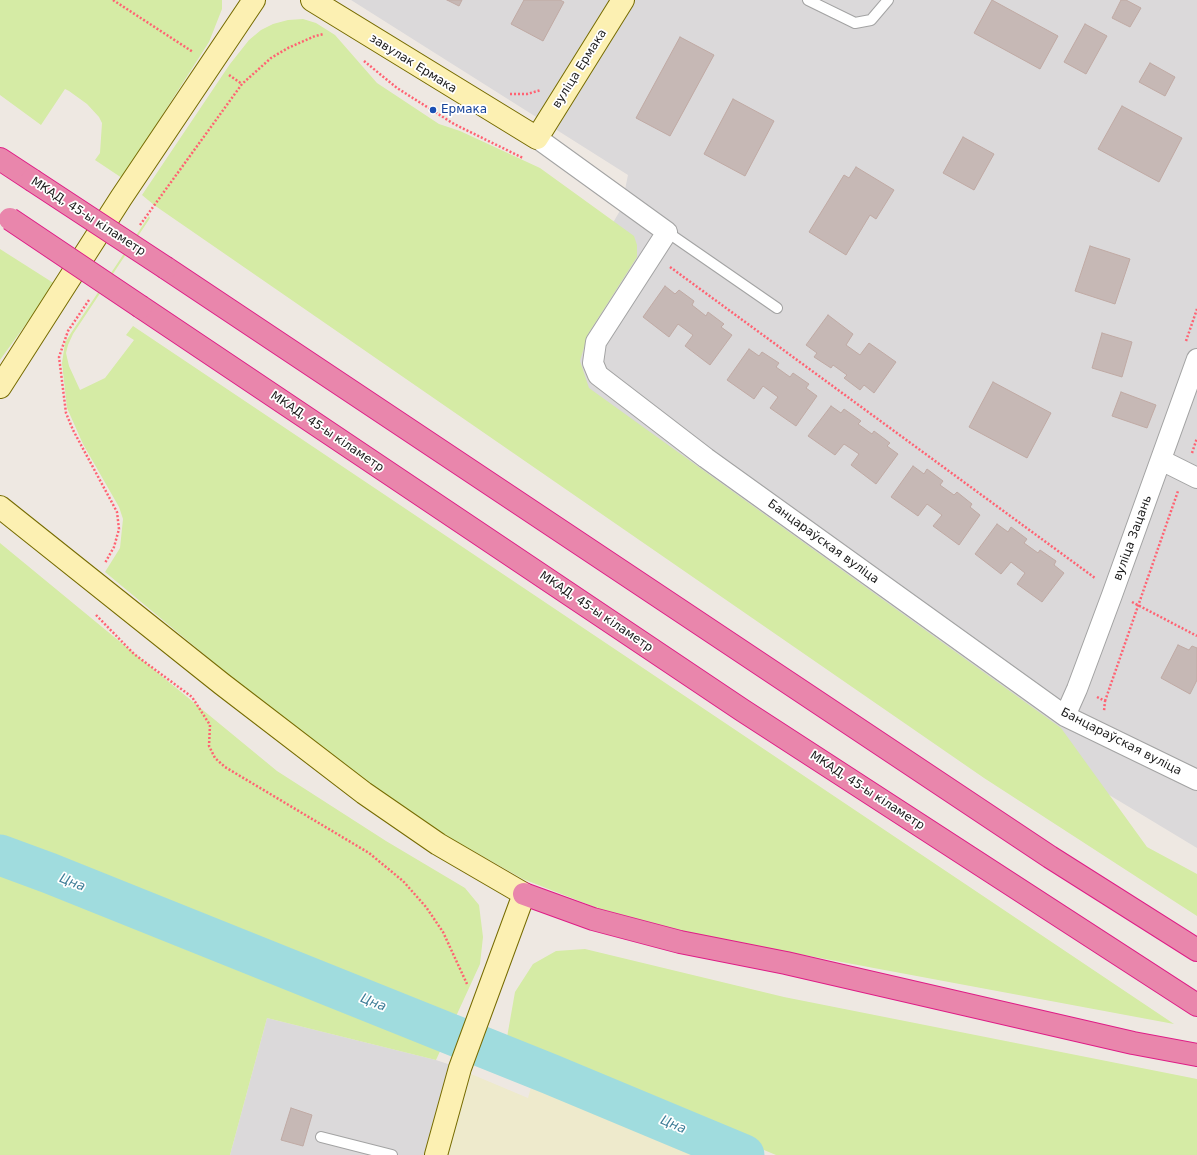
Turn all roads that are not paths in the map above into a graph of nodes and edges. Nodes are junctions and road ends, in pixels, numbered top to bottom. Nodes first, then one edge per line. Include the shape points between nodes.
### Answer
1 (254, 0) edge
2 (312, 0) edge
3 (623, 0) edge
4 (808, 0) edge
5 (888, 0) edge
6 (536, 138) junction
7 (0, 159) edge
8 (5, 216) edge
9 (667, 232) junction
10 (777, 308) dead end
11 (1197, 359) edge
12 (0, 388) edge
13 (1161, 460) junction
14 (1191, 475) edge
15 (0, 507) edge
16 (1065, 716) junction
17 (1197, 780) edge
18 (524, 894) junction
19 (1197, 950) edge
20 (1197, 1005) edge
21 (1197, 1055) edge
22 (321, 1137) dead end
23 (392, 1155) edge
24 (436, 1155) edge

1 - 12 street via 121,198
2 - 6 street, завулак Ермака
3 - 6 street, вуліца Ермака
4 - 5 lane via 855,23 871,20
6 - 9 street
7 - 19 highway, МКАД, 45-ы кіламетр, bridge via 1050,858
8 - 20 highway, МКАД, 45-ы кіламетр, bridge via 742,710
9 - 10 lane
9 - 16 street, Банцараўская вуліца via 596,342 594,363 598,375 706,458
11 - 13 street, вуліца Зацань
13 - 14 street
13 - 16 street, вуліца Зацань via 1106,588 1077,689
15 - 18 street via 222,684 364,793 438,844
16 - 17 street, Банцараўская вуліца
18 - 21 highway via 593,919 680,942 786,963 1133,1043
18 - 24 street via 460,1068
22 - 23 lane

